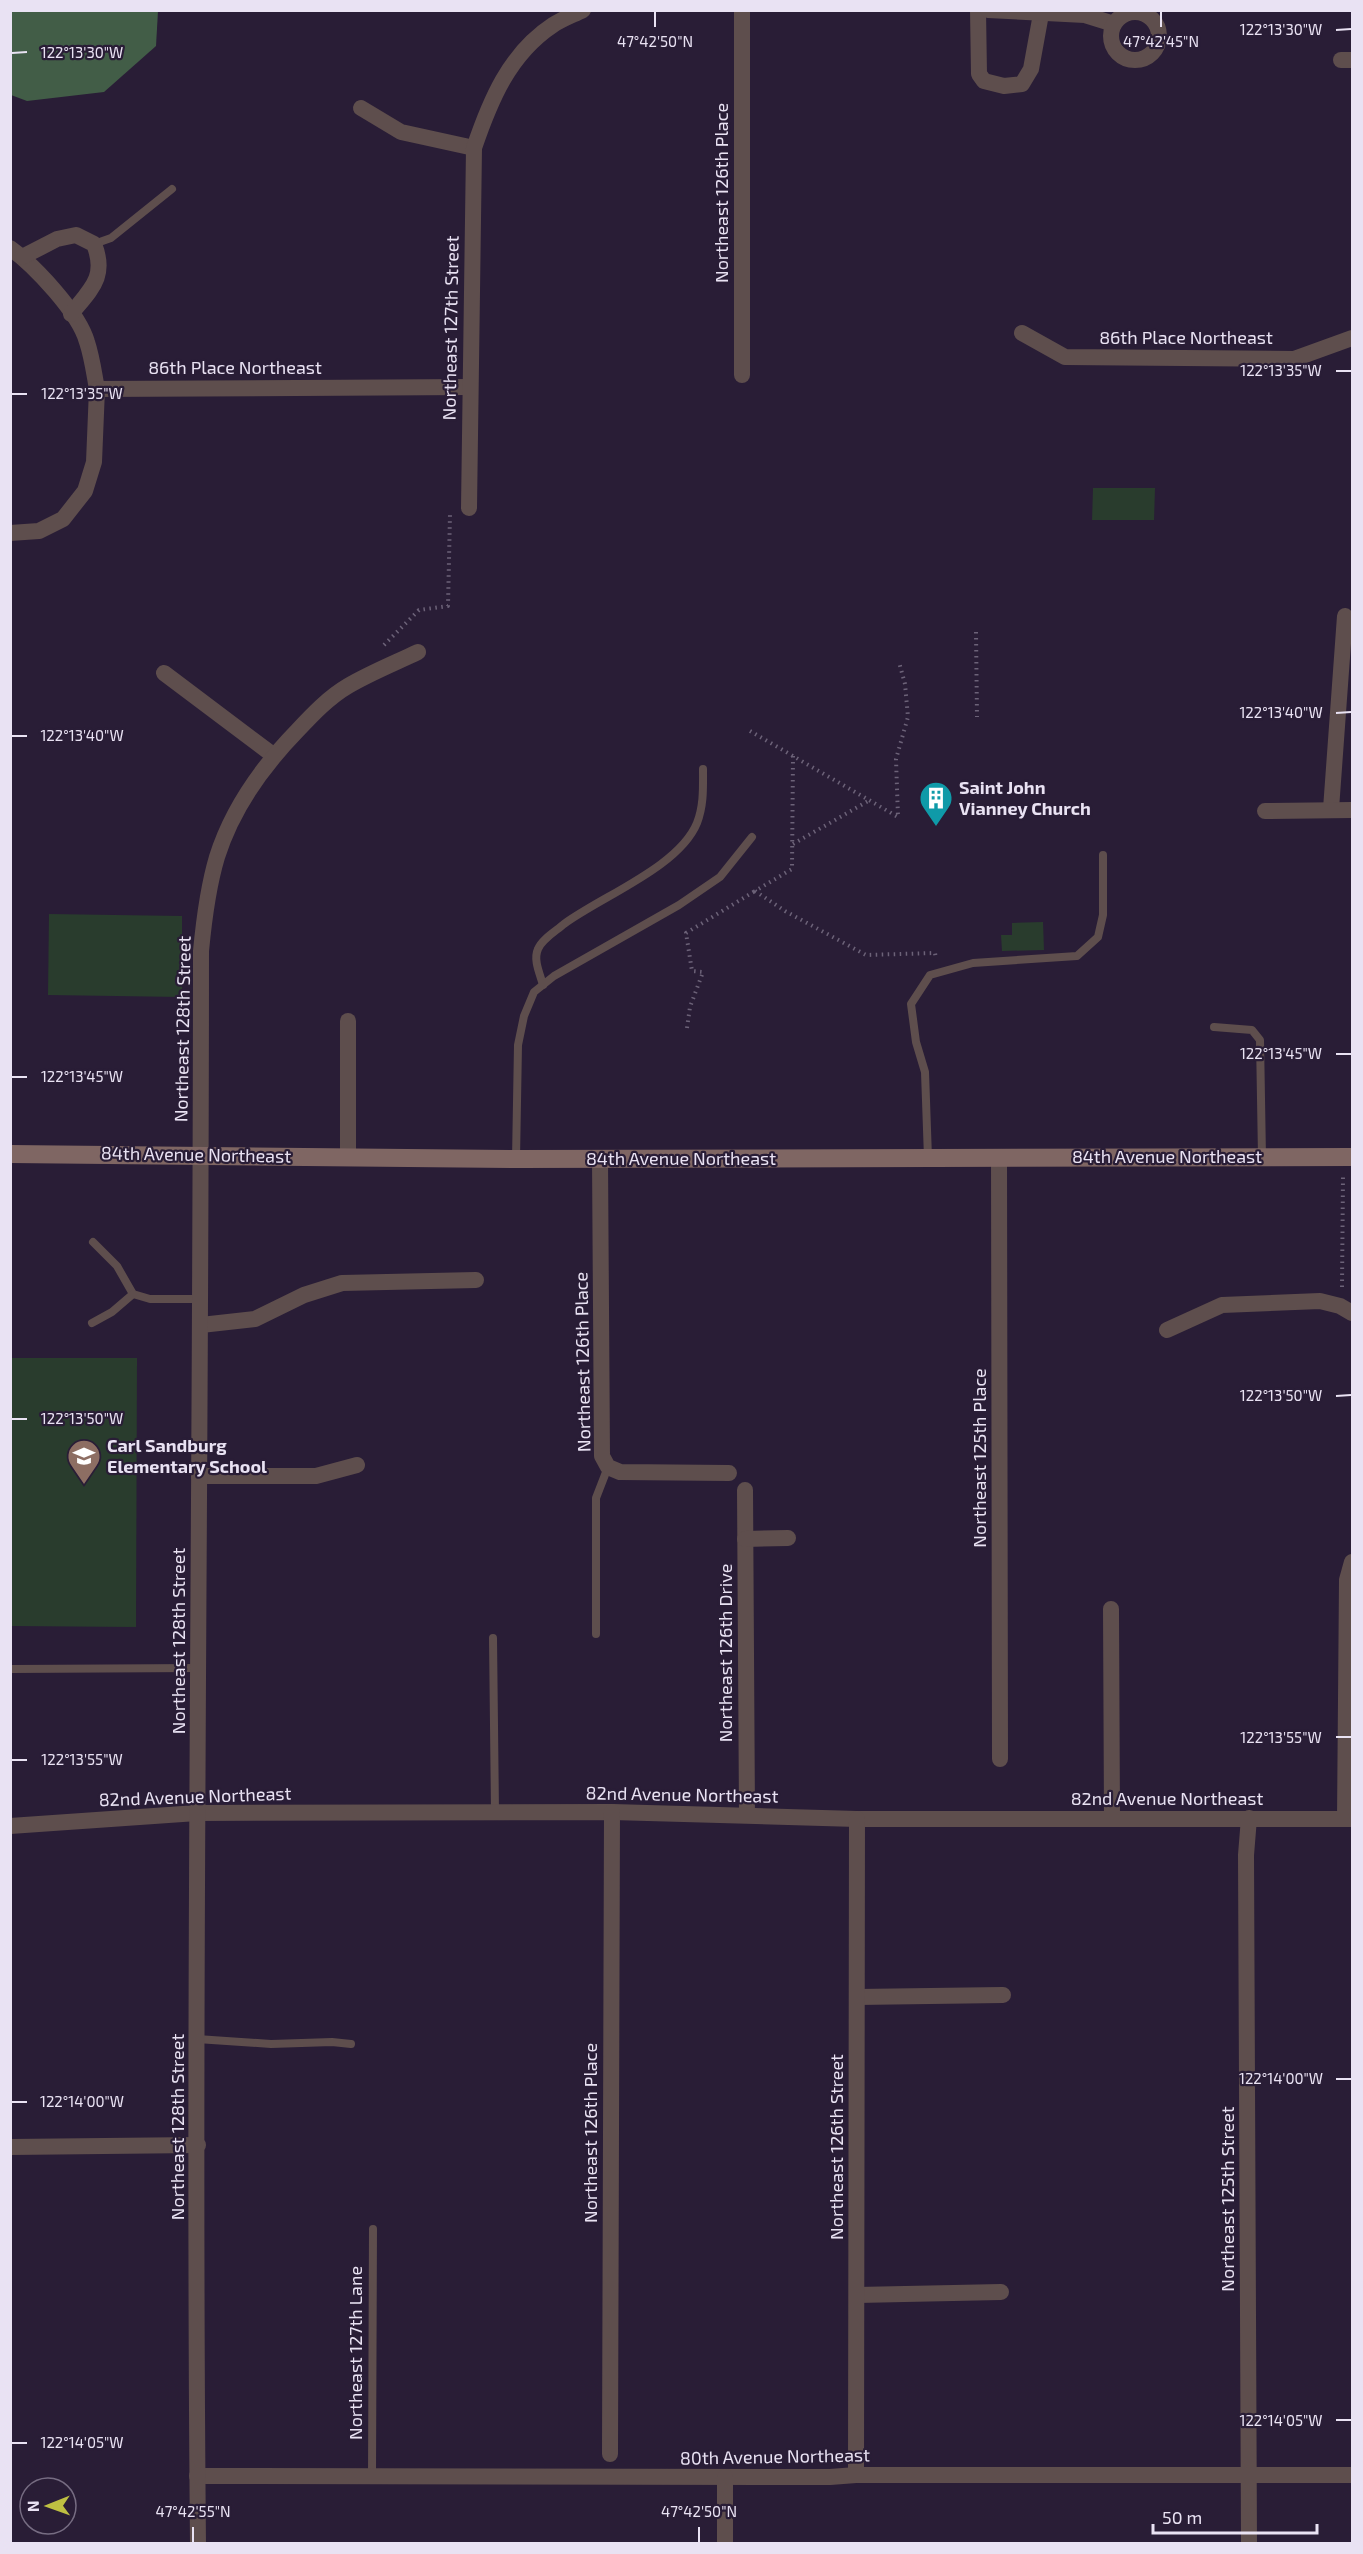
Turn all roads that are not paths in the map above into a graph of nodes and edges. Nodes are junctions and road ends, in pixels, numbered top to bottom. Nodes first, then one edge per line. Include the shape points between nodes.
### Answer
1 (583, 10) edge
2 (742, 10) edge
3 (978, 10) edge
4 (988, 10) edge
5 (1041, 14) junction
6 (1114, 24) dead end
7 (361, 108) dead end
8 (474, 148) junction
9 (172, 189) dead end
10 (94, 244) junction
11 (16, 252) edge
12 (67, 307) junction
13 (1022, 333) dead end
14 (1353, 338) edge
15 (742, 375) dead end
16 (470, 387) junction
17 (97, 389) junction
18 (469, 508) dead end
19 (10, 533) edge
20 (1345, 616) dead end
21 (418, 652) dead end
22 (164, 674) dead end
23 (273, 755) junction
24 (703, 769) dead end
25 (1332, 809) junction
26 (1353, 810) edge
27 (1265, 811) dead end
28 (752, 837) dead end
29 (1103, 855) dead end
30 (543, 985) junction
31 (348, 1021) dead end
32 (1214, 1027) dead end
33 (10, 1154) edge
34 (201, 1155) junction
35 (348, 1157) junction
36 (999, 1157) junction
37 (1262, 1157) junction
38 (1353, 1157) edge
39 (928, 1158) junction
40 (516, 1159) junction
41 (600, 1159) junction
42 (93, 1242) dead end
43 (476, 1280) dead end
44 (133, 1294) junction
45 (202, 1299) junction
46 (1353, 1313) edge
47 (92, 1323) dead end
48 (201, 1325) junction
49 (1167, 1330) dead end
50 (357, 1465) dead end
51 (608, 1467) junction
52 (729, 1473) dead end
53 (199, 1476) junction
54 (745, 1490) dead end
55 (788, 1538) dead end
56 (745, 1539) junction
57 (1353, 1562) edge
58 (1111, 1609) dead end
59 (596, 1634) dead end
60 (493, 1638) dead end
61 (199, 1668) junction
62 (10, 1670) edge
63 (1000, 1759) dead end
64 (495, 1812) junction
65 (612, 1812) junction
66 (197, 1813) junction
67 (747, 1815) junction
68 (1112, 1818) junction
69 (1249, 1818) junction
70 (857, 1819) junction
71 (1349, 1819) edge
72 (10, 1826) edge
73 (1003, 1995) dead end
74 (857, 1997) junction
75 (197, 2039) junction
76 (351, 2044) dead end
77 (198, 2145) junction
78 (10, 2147) edge
79 (373, 2229) dead end
80 (1001, 2292) dead end
81 (857, 2295) junction
82 (610, 2454) dead end
83 (1249, 2474) junction
84 (856, 2475) junction
85 (1353, 2475) edge
86 (197, 2476) junction
87 (372, 2476) junction
88 (725, 2477) junction
89 (198, 2544) edge
90 (725, 2544) edge
91 (1249, 2544) edge

1 - 8 street, Northeast 127th Street via 553,25 515,59 489,103
2 - 15 street, Northeast 126th Place
3 - 5 street via 979,74 984,81 1004,86 1022,84 1031,69
4 - 5 street
5 - 6 street via 1085,15
7 - 8 street via 401,132
8 - 16 street, Northeast 127th Street
9 - 10 lane via 111,238
10 - 11 street via 76,235
10 - 12 street via 101,261 94,285
11 - 12 street
12 - 17 street via 87,340
13 - 14 street, 86th Place Northeast via 1065,357 1294,359
16 - 17 street, 86th Place Northeast
16 - 18 street, Northeast 127th Street
17 - 19 street via 94,462 85,491 63,519 39,531
20 - 25 street
21 - 23 street, Northeast 128th Street via 347,686 319,708
22 - 23 street
23 - 34 street, Northeast 128th Street via 228,830 209,892 201,951
24 - 30 lane via 703,801 697,824 679,850 583,910 538,947 536,959
25 - 26 street
25 - 27 street
28 - 30 lane via 720,878
29 - 39 lane via 1103,915 1098,937 1077,956 974,963 930,975 912,1004 916,1042 925,1072
30 - 40 lane via 534,992 518,1045
31 - 35 street
32 - 37 lane via 1252,1030 1260,1040
33 - 34 street, 84th Avenue Northeast
34 - 35 street, 84th Avenue Northeast
34 - 45 street, Northeast 128th Street
35 - 40 street, 84th Avenue Northeast
36 - 37 street, 84th Avenue Northeast
36 - 39 street, 84th Avenue Northeast
36 - 63 street, Northeast 125th Place
37 - 38 street, 84th Avenue Northeast
39 - 41 street, 84th Avenue Northeast
40 - 41 street, 84th Avenue Northeast
41 - 51 street, Northeast 126th Place via 600,1442
42 - 44 lane via 117,1266
43 - 48 street via 342,1283 304,1295 255,1319
44 - 45 lane via 150,1299
44 - 47 lane
45 - 48 street, Northeast 128th Street
46 - 49 street via 1320,1301 1222,1305
48 - 53 street, Northeast 128th Street
50 - 53 street via 316,1476
51 - 52 street via 626,1473
51 - 59 lane, Northeast 126th Place via 596,1498
53 - 61 street, Northeast 128th Street
54 - 56 street, Northeast 126th Drive
55 - 56 street
56 - 67 street, Northeast 126th Drive
57 - 71 street via 1347,1580
58 - 68 street
60 - 64 lane
61 - 62 lane
61 - 66 street, Northeast 128th Street
64 - 65 street, 82nd Avenue Northeast
64 - 66 street, 82nd Avenue Northeast
65 - 67 street, 82nd Avenue Northeast
65 - 82 street, Northeast 126th Place
66 - 72 street, 82nd Avenue Northeast
66 - 75 street, Northeast 128th Street
67 - 70 street, 82nd Avenue Northeast
68 - 69 street, 82nd Avenue Northeast
68 - 70 street, 82nd Avenue Northeast
69 - 71 street, 82nd Avenue Northeast
69 - 83 street, Northeast 125th Street
70 - 74 street, Northeast 126th Street
73 - 74 street
74 - 81 street, Northeast 126th Street
75 - 76 lane
75 - 77 street, Northeast 128th Street
77 - 78 street
77 - 86 street, Northeast 128th Street
79 - 87 lane, Northeast 127th Lane
80 - 81 street
81 - 84 street, Northeast 126th Street
83 - 84 street, 80th Avenue Northeast
83 - 85 street, 80th Avenue Northeast
83 - 91 street, Northeast 125th Street
84 - 88 street, 80th Avenue Northeast
86 - 87 street, 80th Avenue Northeast
86 - 89 street, Northeast 128th Street
87 - 88 street, 80th Avenue Northeast
88 - 90 street

